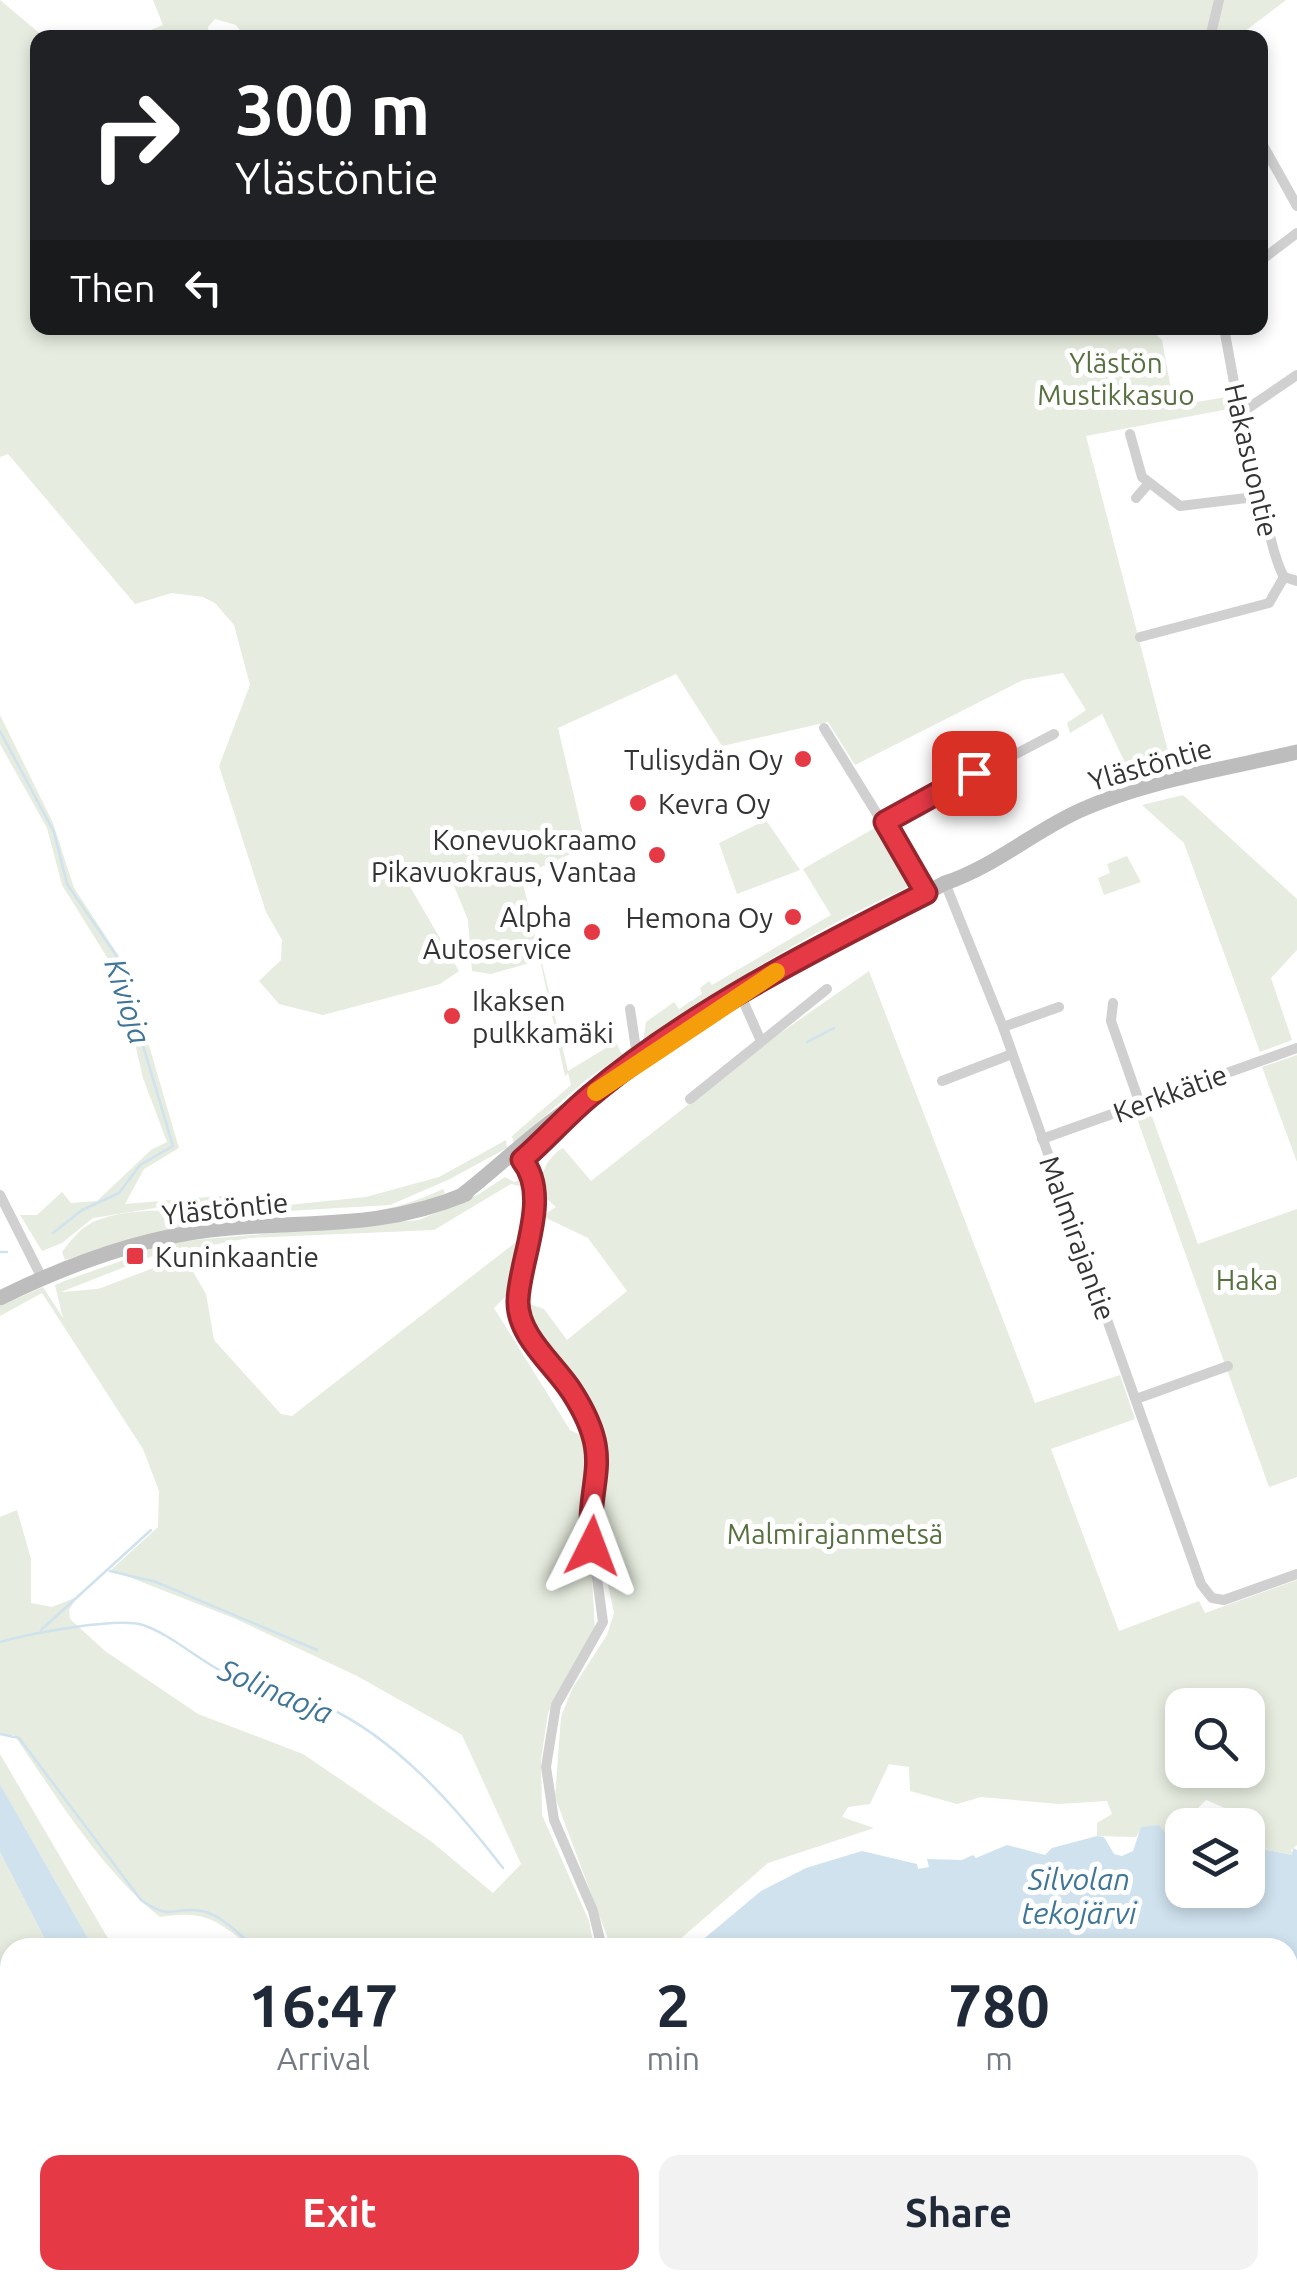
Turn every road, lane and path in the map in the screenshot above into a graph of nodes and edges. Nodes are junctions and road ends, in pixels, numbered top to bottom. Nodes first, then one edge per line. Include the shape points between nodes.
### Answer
1 (1219, 0) edge
2 (1212, 30) edge
3 (1268, 154) edge
4 (1297, 206) edge
5 (1297, 233) edge
6 (1268, 255) edge
7 (1225, 335) edge
8 (1297, 376) edge
9 (1240, 413) junction
10 (1130, 434) dead end
11 (1150, 482) junction
12 (1255, 497) junction
13 (1136, 498) dead end
14 (1284, 578) junction
15 (1297, 580) edge
16 (1140, 637) dead end
17 (824, 728) dead end
18 (1054, 734) dead end
19 (1297, 752) edge
20 (885, 822) junction
21 (945, 883) junction
22 (926, 893) junction
23 (827, 989) dead end
24 (740, 994) junction
25 (1113, 1003) dead end
26 (1059, 1007) dead end
27 (630, 1009) dead end
28 (1003, 1028) junction
29 (761, 1041) junction
30 (1297, 1048) edge
31 (1012, 1054) junction
32 (643, 1058) junction
33 (942, 1080) dead end
34 (690, 1099) dead end
35 (1140, 1104) junction
36 (1042, 1139) junction
37 (519, 1156) junction
38 (0, 1195) edge
39 (42, 1278) junction
40 (0, 1298) edge
41 (1228, 1366) dead end
42 (1136, 1399) junction
43 (1297, 1574) edge
44 (600, 1938) edge

1 - 2 street
3 - 4 street
5 - 6 street
7 - 9 street, Hakasuontie
8 - 9 street
9 - 12 street, Hakasuontie
10 - 11 street via 1136,465
11 - 12 street via 1186,507
11 - 13 street
12 - 14 street, Hakasuontie
14 - 15 street
14 - 16 street via 1269,603
17 - 20 street
18 - 20 street
19 - 21 main road, Ylästöntie via 1110,798 982,857
20 - 22 street
21 - 22 main road, Ylästöntie
21 - 28 street, Malmirajantie
22 - 24 main road, Ylästöntie
23 - 29 street
24 - 29 street
24 - 32 main road, Ylästöntie
25 - 35 street via 1111,1021
26 - 28 street
27 - 32 street
28 - 31 street, Malmirajantie
29 - 34 street
30 - 35 street, Kerkkätie
31 - 33 street
31 - 36 street, Malmirajantie
32 - 37 main road, Ylästöntie
35 - 36 street, Kerkkätie
36 - 42 street, Malmirajantie
37 - 39 main road, Ylästöntie via 428,1210 374,1222 178,1235
37 - 44 street via 532,1172 534,1191 521,1321 598,1440 590,1527 603,1622 556,1705 546,1767 554,1820
38 - 39 street
39 - 40 main road, Ylästöntie
41 - 42 street
42 - 43 street, Malmirajantie via 1207,1594 1224,1600

